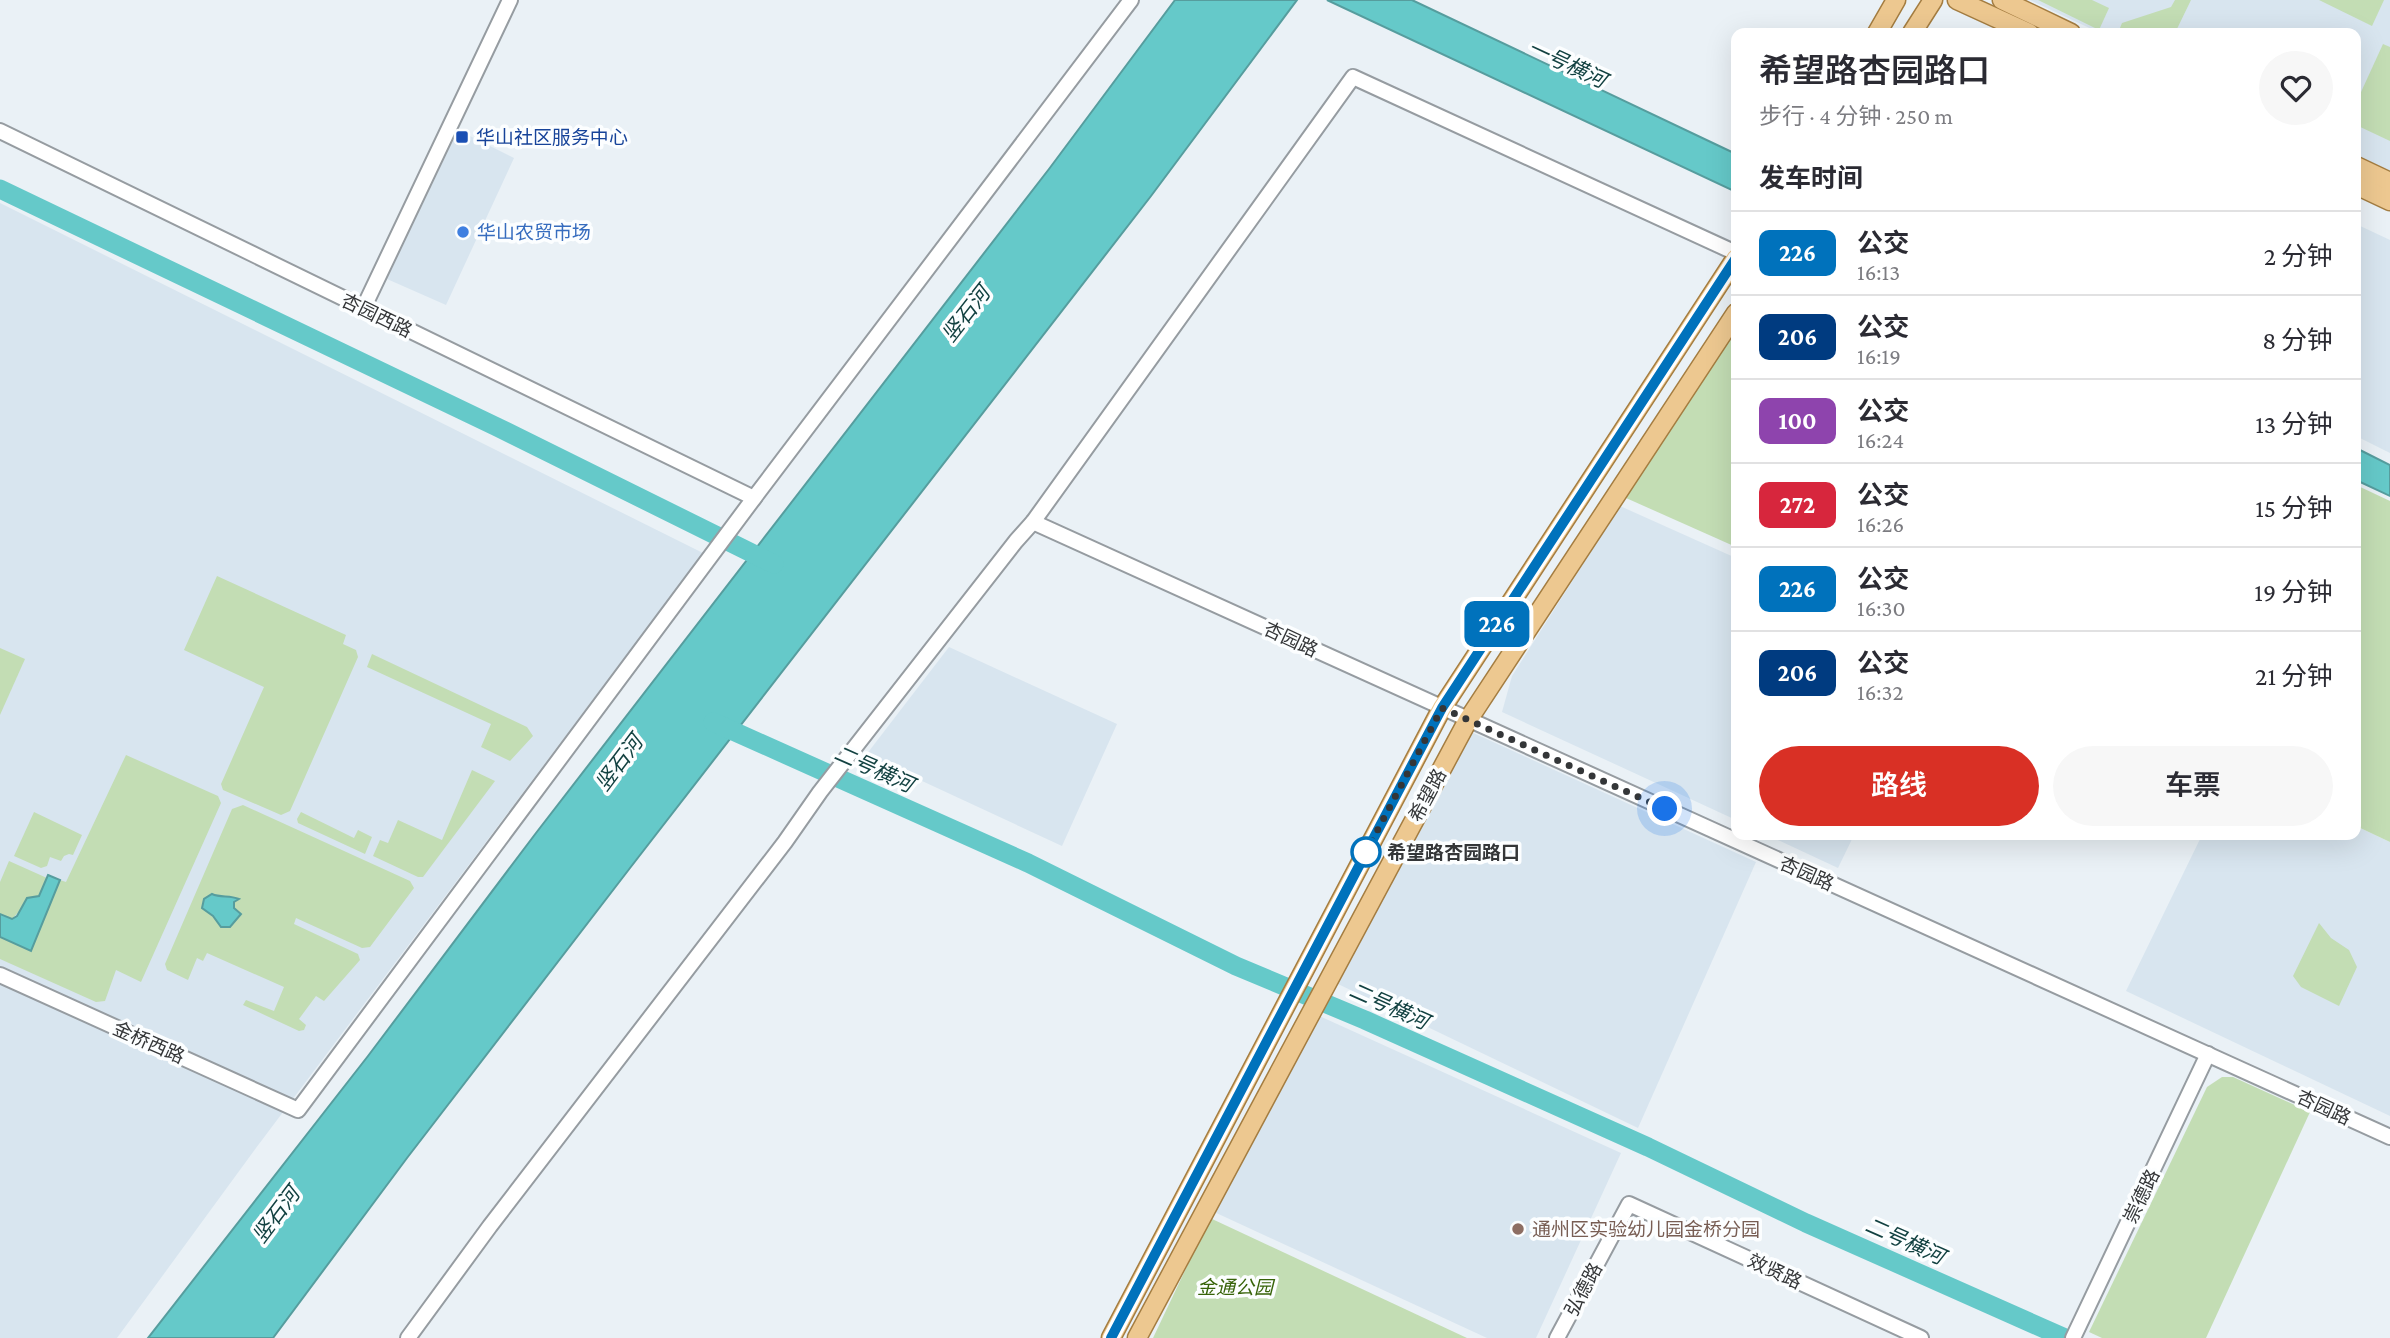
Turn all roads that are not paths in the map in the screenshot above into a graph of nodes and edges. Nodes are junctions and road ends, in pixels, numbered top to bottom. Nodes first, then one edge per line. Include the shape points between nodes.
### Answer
1 (510, 0) edge
2 (1131, 0) edge
3 (1896, 0) edge
4 (1933, 0) edge
5 (1957, 0) edge
6 (2002, 0) edge
7 (1880, 28) edge
8 (1915, 28) edge
9 (2018, 28) edge
10 (2061, 28) edge
11 (0, 131) edge
12 (2361, 168) edge
13 (2390, 182) edge
14 (2361, 187) edge
15 (2390, 201) edge
16 (1731, 251) edge
17 (1731, 266) edge
18 (363, 309) junction
19 (1731, 321) edge
20 (754, 498) junction
21 (1034, 522) junction
22 (1442, 708) junction
23 (1468, 720) junction
24 (1731, 839) edge
25 (1734, 840) edge
26 (0, 975) edge
27 (2208, 1054) junction
28 (2390, 1137) edge
29 (1629, 1204) joint
30 (408, 1338) edge
31 (1111, 1338) edge
32 (1137, 1338) edge
33 (1557, 1338) edge
34 (1920, 1338) edge
35 (2073, 1338) edge

1 - 18 street
2 - 20 street
3 - 7 main road
4 - 8 main road
5 - 9 main road
6 - 10 main road
11 - 18 street, 杏园西路
12 - 13 main road
14 - 15 main road
16 - 21 street via 1353,77
17 - 22 main road, 希望路
18 - 20 street, 杏园西路
19 - 23 main road, 希望路
20 - 26 street, 金桥西路 via 298,1110
21 - 22 street, 杏园路
21 - 30 street via 820,792
22 - 23 street, 杏园路
22 - 31 main road, 希望路
23 - 24 street, 杏园路
23 - 32 main road, 希望路
25 - 27 street, 杏园路
27 - 28 street, 杏园路
27 - 35 street, 崇德路
29 - 33 street, 弘德路
29 - 34 street, 效贤路

